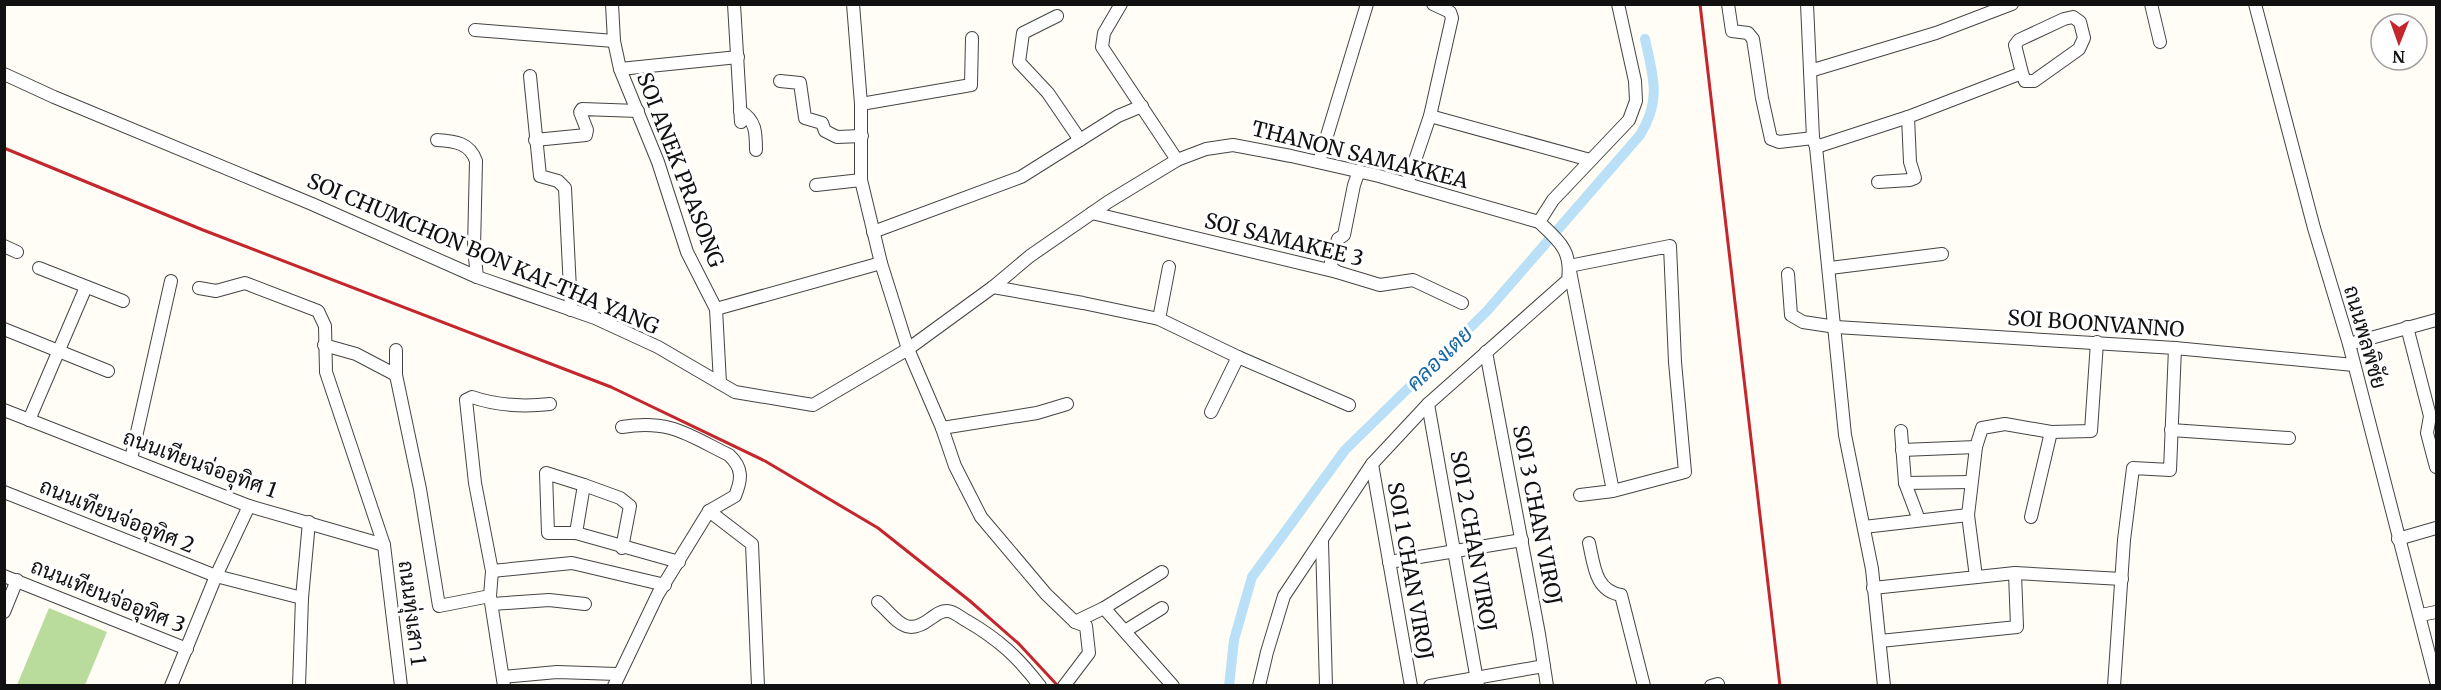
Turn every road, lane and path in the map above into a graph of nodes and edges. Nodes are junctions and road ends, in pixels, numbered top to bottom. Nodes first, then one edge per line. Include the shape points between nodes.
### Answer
1 (612, 4) edge
2 (734, 4) edge
3 (853, 4) edge
4 (1121, 4) edge
5 (1368, 4) edge
6 (1433, 4) edge
7 (1618, 4) edge
8 (1728, 4) edge
9 (1806, 4) edge
10 (2012, 4) edge
11 (2151, 4) edge
12 (2255, 4) edge
13 (1057, 16) dead end
14 (475, 30) dead end
15 (972, 38) dead end
16 (614, 41) junction
17 (2160, 42) dead end
18 (738, 57) junction
19 (620, 69) junction
20 (1810, 71) junction
21 (2022, 73) junction
22 (4, 74) edge
23 (530, 76) dead end
24 (780, 81) dead end
25 (861, 104) junction
26 (1142, 106) junction
27 (638, 111) junction
28 (1430, 116) junction
29 (1908, 117) junction
30 (862, 136) junction
31 (437, 140) dead end
32 (535, 140) junction
33 (1080, 140) junction
34 (1815, 142) junction
35 (756, 150) dead end
36 (1177, 160) junction
37 (1590, 160) junction
38 (1319, 162) junction
39 (1359, 171) junction
40 (861, 180) junction
41 (1878, 182) dead end
42 (816, 184) dead end
43 (1407, 184) junction
44 (1092, 213) junction
45 (1539, 222) junction
46 (873, 232) junction
47 (4, 246) edge
48 (17, 252) dead end
49 (1942, 254) dead end
50 (881, 263) junction
51 (1569, 266) junction
52 (1169, 267) dead end
53 (39, 268) dead end
54 (1830, 268) junction
55 (1337, 272) junction
56 (1788, 274) dead end
57 (477, 277) junction
58 (171, 281) dead end
59 (86, 286) junction
60 (993, 287) junction
61 (199, 288) dead end
62 (123, 301) dead end
63 (1462, 303) dead end
64 (716, 309) junction
65 (571, 310) junction
66 (1159, 319) junction
67 (2436, 320) edge
68 (1836, 327) junction
69 (2407, 327) junction
70 (4, 329) edge
71 (2097, 342) junction
72 (2349, 344) junction
73 (324, 345) junction
74 (2175, 348) junction
75 (908, 349) junction
76 (396, 350) dead end
77 (58, 351) junction
78 (1486, 352) junction
79 (1238, 357) junction
80 (2354, 365) junction
81 (108, 371) dead end
82 (396, 375) junction
83 (720, 383) junction
84 (550, 404) dead end
85 (1067, 404) dead end
86 (1428, 404) junction
87 (1349, 405) dead end
88 (4, 410) edge
89 (1211, 412) dead end
90 (29, 420) junction
91 (622, 427) dead end
92 (942, 428) junction
93 (2171, 430) junction
94 (1901, 431) dead end
95 (2050, 432) junction
96 (2289, 438) dead end
97 (1976, 447) junction
98 (1902, 450) junction
99 (131, 459) junction
100 (1372, 464) junction
101 (2436, 466) edge
102 (1971, 482) junction
103 (1905, 483) junction
104 (584, 485) junction
105 (1613, 491) junction
106 (4, 492) edge
107 (1580, 495) dead end
108 (249, 506) junction
109 (709, 511) junction
110 (1968, 515) junction
111 (2031, 517) dead end
112 (1919, 520) junction
113 (309, 522) junction
114 (1864, 527) junction
115 (2436, 528) edge
116 (576, 533) junction
117 (2398, 539) junction
118 (1522, 540) junction
119 (1322, 542) junction
120 (1589, 543) dead end
121 (384, 545) junction
122 (622, 548) junction
123 (1456, 551) junction
124 (679, 562) junction
125 (1389, 562) junction
126 (492, 571) junction
127 (1162, 572) dead end
128 (2015, 573) junction
129 (4, 576) edge
130 (216, 576) junction
131 (1976, 577) junction
132 (2122, 579) junction
133 (17, 580) junction
134 (665, 585) junction
135 (1873, 588) junction
136 (302, 598) junction
137 (491, 600) junction
138 (878, 602) dead end
139 (585, 604) dead end
140 (1104, 608) junction
141 (1162, 608) dead end
142 (4, 612) edge
143 (2436, 612) edge
144 (2421, 615) junction
145 (1075, 622) junction
146 (1125, 631) junction
147 (1880, 642) junction
148 (187, 649) junction
149 (1544, 666) junction
150 (616, 680) edge
151 (503, 681) edge
152 (2436, 681) edge
153 (1477, 682) edge
154 (171, 686) edge
155 (299, 686) edge
156 (401, 686) edge
157 (758, 686) edge
158 (1040, 686) edge
159 (1064, 686) edge
160 (1173, 686) edge
161 (1259, 686) edge
162 (1326, 686) edge
163 (1411, 686) edge
164 (1430, 686) edge
165 (1546, 686) edge
166 (1644, 686) edge
167 (1884, 686) edge
168 (2114, 686) edge

1 - 16 street, SOI ANEK PRASONG
2 - 18 street
3 - 25 street
4 - 26 street via 1104,33 1102,46
5 - 38 street
6 - 28 street via 1450,12 1452,18
7 - 37 street via 1636,101 1629,120
8 - 34 street via 1732,31 1748,33 1753,39 1771,139
9 - 20 street
10 - 20 street via 1936,33
11 - 17 street
12 - 72 street, ถนนพลพิชัย
13 - 33 street via 1023,33 1019,62 1048,93
14 - 16 street
15 - 25 street via 971,85
16 - 19 street, SOI ANEK PRASONG
18 - 19 street
18 - 35 street via 740,116 747,115 756,129
19 - 27 street, SOI ANEK PRASONG
20 - 34 street
21 - 21 street via 2015,45 2019,40 2064,18 2073,17 2080,22 2084,38 2079,49 2034,81 2025,81
21 - 29 street
22 - 57 street, SOI CHUMCHON BON KAI-THA YANG
23 - 32 street
24 - 30 street via 800,83 805,118 822,123 825,131 837,137
25 - 30 street
26 - 33 street
26 - 36 street
27 - 32 street via 585,109 580,112 586,135
27 - 64 street, SOI ANEK PRASONG via 687,252
28 - 37 street
28 - 43 street
29 - 34 street
29 - 41 street via 1910,162 1915,178
30 - 40 street
31 - 57 street via 464,145 472,150 476,161
32 - 65 street via 540,176 558,181 565,188
33 - 46 street via 1021,177
34 - 54 street
36 - 38 street, THANON SAMAKKEA via 1206,149 1233,145
36 - 44 street, THANON SAMAKKEA
37 - 45 street via 1553,200
38 - 39 street, THANON SAMAKKEA
39 - 43 street, THANON SAMAKKEA
39 - 55 street via 1344,235 1338,239 1330,266
40 - 42 street
40 - 46 street
43 - 45 street, THANON SAMAKKEA
44 - 55 street, SOI SAMAKEE 3
44 - 60 street, THANON SAMAKKEA
45 - 51 street via 1565,248
46 - 50 street
47 - 48 street
49 - 54 street
50 - 64 street
50 - 75 street
51 - 78 street via 1568,280
51 - 105 street
51 - 105 street via 1670,246 1685,472
52 - 66 street
53 - 59 street
54 - 68 street
55 - 63 street, SOI SAMAKEE 3 via 1380,285 1413,280
56 - 68 street, SOI BOONVANNO via 1791,315 1803,322
57 - 65 street, SOI CHUMCHON BON KAI-THA YANG
58 - 99 street
59 - 62 street
59 - 77 street
60 - 66 street
60 - 75 street, THANON SAMAKKEA
61 - 73 street, ถนนทุ่งเสา 1 via 216,291 245,283 318,311 325,326
64 - 83 street, SOI ANEK PRASONG
65 - 83 street, SOI CHUMCHON BON KAI-THA YANG via 658,347
66 - 79 street
67 - 69 street
68 - 71 street, SOI BOONVANNO
68 - 114 street via 1845,435
69 - 72 street
69 - 101 street via 2430,416 2427,433
70 - 77 street
71 - 74 street, SOI BOONVANNO
71 - 95 street via 2091,431
72 - 80 street, ถนนพลพิชัย
73 - 82 street via 356,354
73 - 121 street, ถนนทุ่งเสา 1 via 326,372
74 - 80 street, SOI BOONVANNO
74 - 93 street
75 - 83 street, SOI CHUMCHON BON KAI-THA YANG via 813,405 735,392
75 - 92 street
76 - 82 street
77 - 81 street
77 - 90 street
78 - 86 street
78 - 118 street, SOI 3 CHAN VIROJ
79 - 87 street
79 - 89 street
80 - 117 street, ถนนพลพิชัย
82 - 137 street via 440,606
84 - 126 street via 497,404 469,397 466,402 475,483
85 - 92 street
86 - 100 street
86 - 123 street, SOI 2 CHAN VIROJ
88 - 90 street, ถนนเทียนจ่ออุทิศ 1
90 - 99 street, ถนนเทียนจ่ออุทิศ 1
91 - 109 street via 649,423 673,428 729,455 740,467 739,486 735,496
92 - 145 street via 955,466 981,518
93 - 96 street
93 - 132 street via 2170,470 2133,468
94 - 98 street
95 - 97 street via 2005,424 1982,428
95 - 111 street
97 - 98 street
97 - 102 street
98 - 103 street
99 - 108 street, ถนนเทียนจ่ออุทิศ 1
100 - 119 street
100 - 125 street, SOI 1 CHAN VIROJ
102 - 103 street
102 - 110 street
103 - 112 street
104 - 116 street
104 - 116 street via 546,472 548,533
104 - 122 street via 620,498 630,506
105 - 107 street
106 - 130 street, ถนนเทียนจ่ออุทิศ 2
108 - 113 street, ถนนเทียนจ่ออุทิศ 1
108 - 130 street, ถนนเทียนจ่ออุทิศ 3
109 - 124 street
109 - 157 street via 752,544
110 - 112 street
110 - 131 street
112 - 114 street
113 - 121 street, ถนนเทียนจ่ออุทิศ 1
113 - 136 street
114 - 135 street
115 - 117 street
116 - 122 street
117 - 144 street, ถนนพลพิชัย
118 - 123 street
118 - 149 street, SOI 3 CHAN VIROJ
119 - 161 street via 1284,596
119 - 162 street
120 - 166 street via 1598,582 1613,594 1621,595
121 - 156 street, ถนนทุ่งเสา 1
122 - 124 street
123 - 125 street
123 - 153 street, SOI 2 CHAN VIROJ
124 - 134 street
125 - 163 street, SOI 1 CHAN VIROJ
126 - 134 street via 572,563
126 - 137 street
127 - 140 street
128 - 131 street
128 - 132 street
128 - 147 street via 2017,627
129 - 133 street, ถนนเทียนจ่ออุทิศ 3
130 - 136 street, ถนนเทียนจ่ออุทิศ 2
130 - 148 street, ถนนเทียนจ่ออุทิศ 3
131 - 135 street
132 - 168 street
133 - 142 street
133 - 148 street, ถนนเทียนจ่ออุทิศ 3
134 - 150 street
135 - 147 street
136 - 155 street
137 - 139 street
137 - 151 street
138 - 158 street via 913,629 938,613 950,611 990,633 1019,659
140 - 145 street
140 - 146 street
141 - 146 street
143 - 144 street
144 - 152 street, ถนนพลพิชัย
145 - 159 street via 1086,626 1089,653
146 - 160 street
147 - 167 street
148 - 154 street
149 - 153 street
149 - 165 street, SOI 3 CHAN VIROJ
150 - 151 street via 557,672
153 - 164 street

